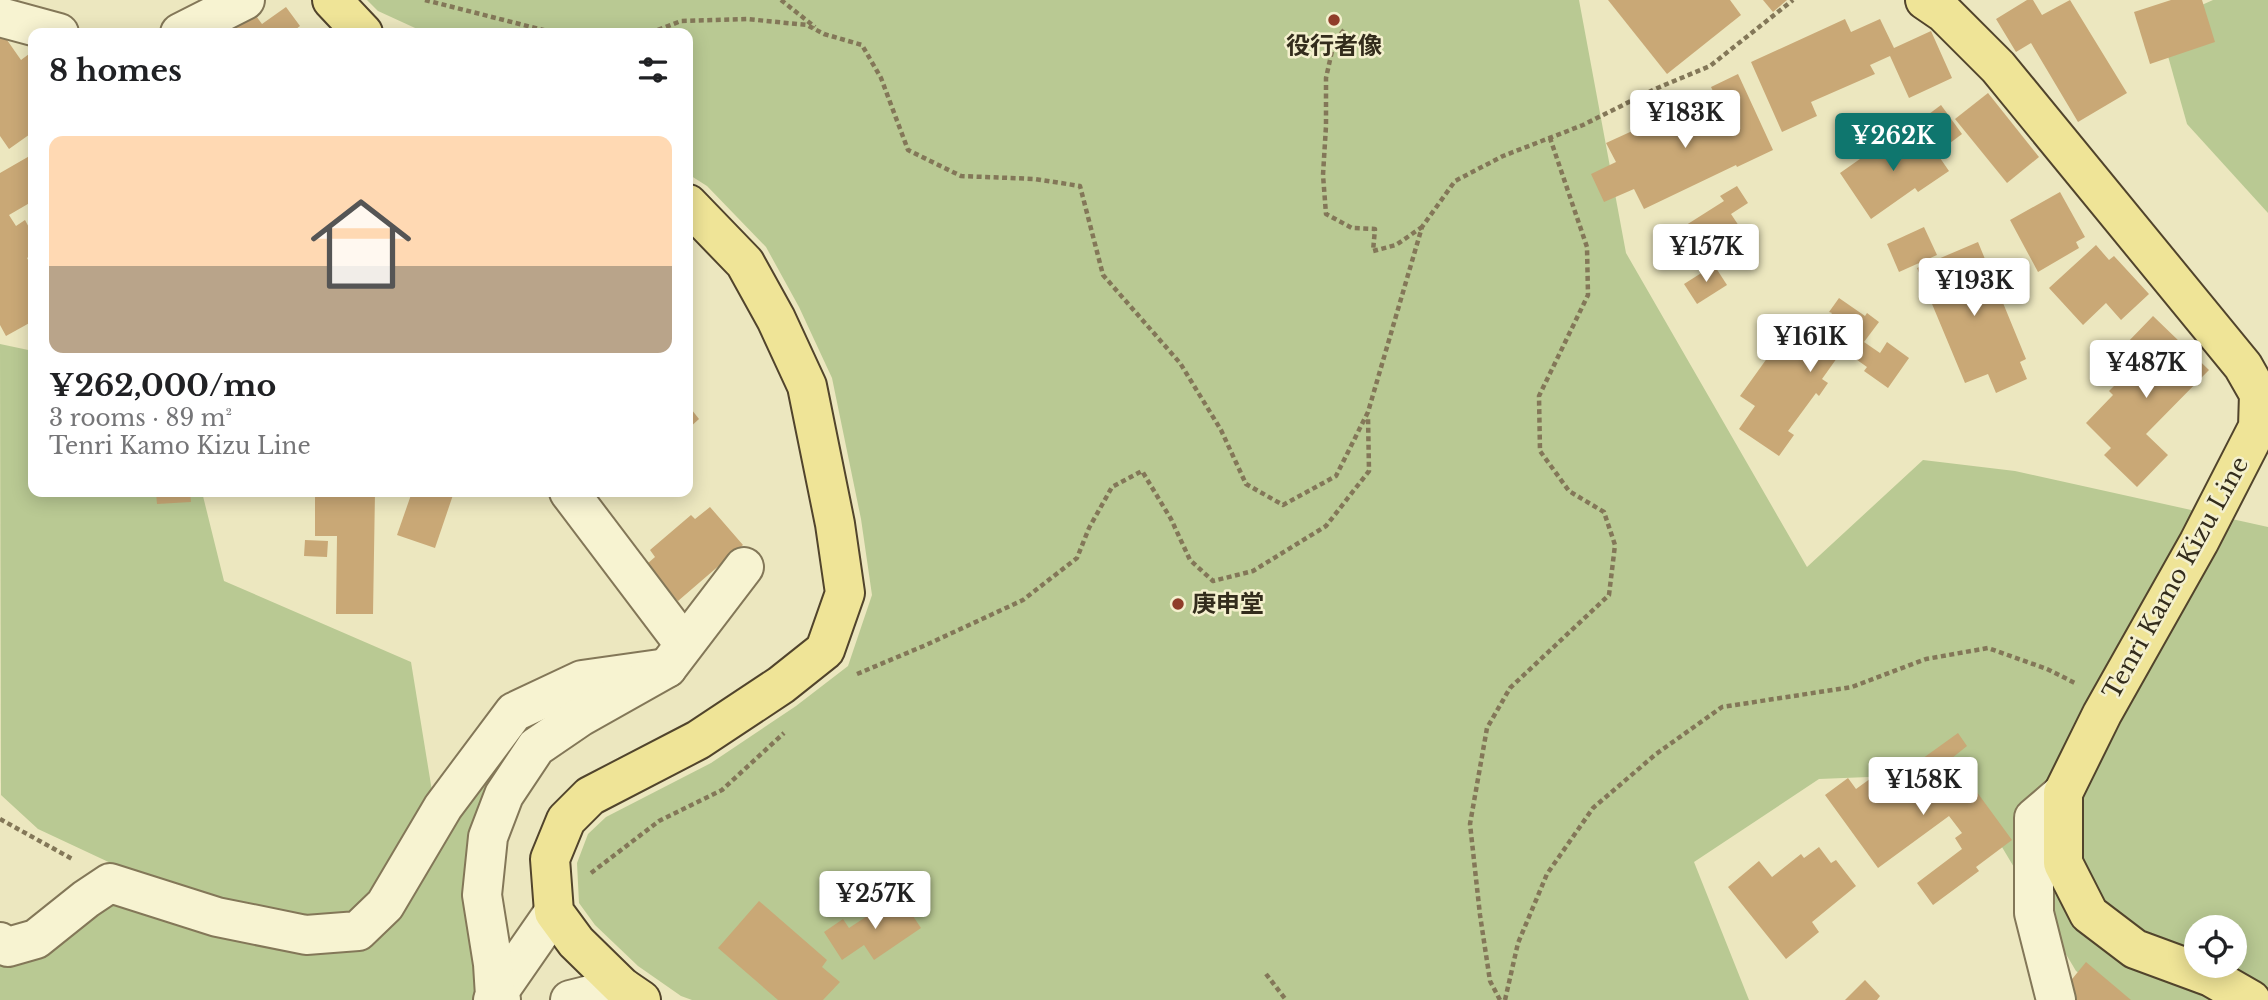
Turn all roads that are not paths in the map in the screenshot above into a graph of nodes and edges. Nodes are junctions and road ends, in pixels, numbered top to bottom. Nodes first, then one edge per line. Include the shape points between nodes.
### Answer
1 (245, 0) edge
2 (332, 0) edge
3 (1941, 7) edge
4 (0, 18) edge
5 (39, 28) edge
6 (190, 28) edge
7 (358, 28) edge
8 (693, 209) edge
9 (2264, 394) edge
10 (572, 497) edge
11 (744, 567) dead end
12 (675, 656) junction
13 (2063, 793) junction
14 (554, 912) junction
15 (0, 942) edge
16 (2268, 989) edge
17 (632, 993) edge
18 (496, 999) edge
19 (570, 1000) edge
20 (2056, 1000) edge
21 (2252, 1000) edge

1 - 6 street
2 - 7 main road
3 - 9 main road, Tenri Kamo Kizu Line via 1998,67
4 - 5 street
8 - 14 main road via 745,263 807,386 845,593 825,650 698,740 590,796 566,820 550,859
9 - 13 main road, Tenri Kamo Kizu Line via 2258,427
10 - 12 street
11 - 12 street
12 - 15 street via 582,680 514,712 443,807 386,905 358,931 306,935 217,917 110,883 36,939 8,947
12 - 18 street via 536,747 504,794 488,837 482,895
13 - 20 street via 2034,818 2034,913
13 - 21 main road, Tenri Kamo Kizu Line via 2063,863 2089,914 2135,949 2211,977
14 - 17 main road via 576,942
14 - 18 street
16 - 21 street
17 - 19 street

